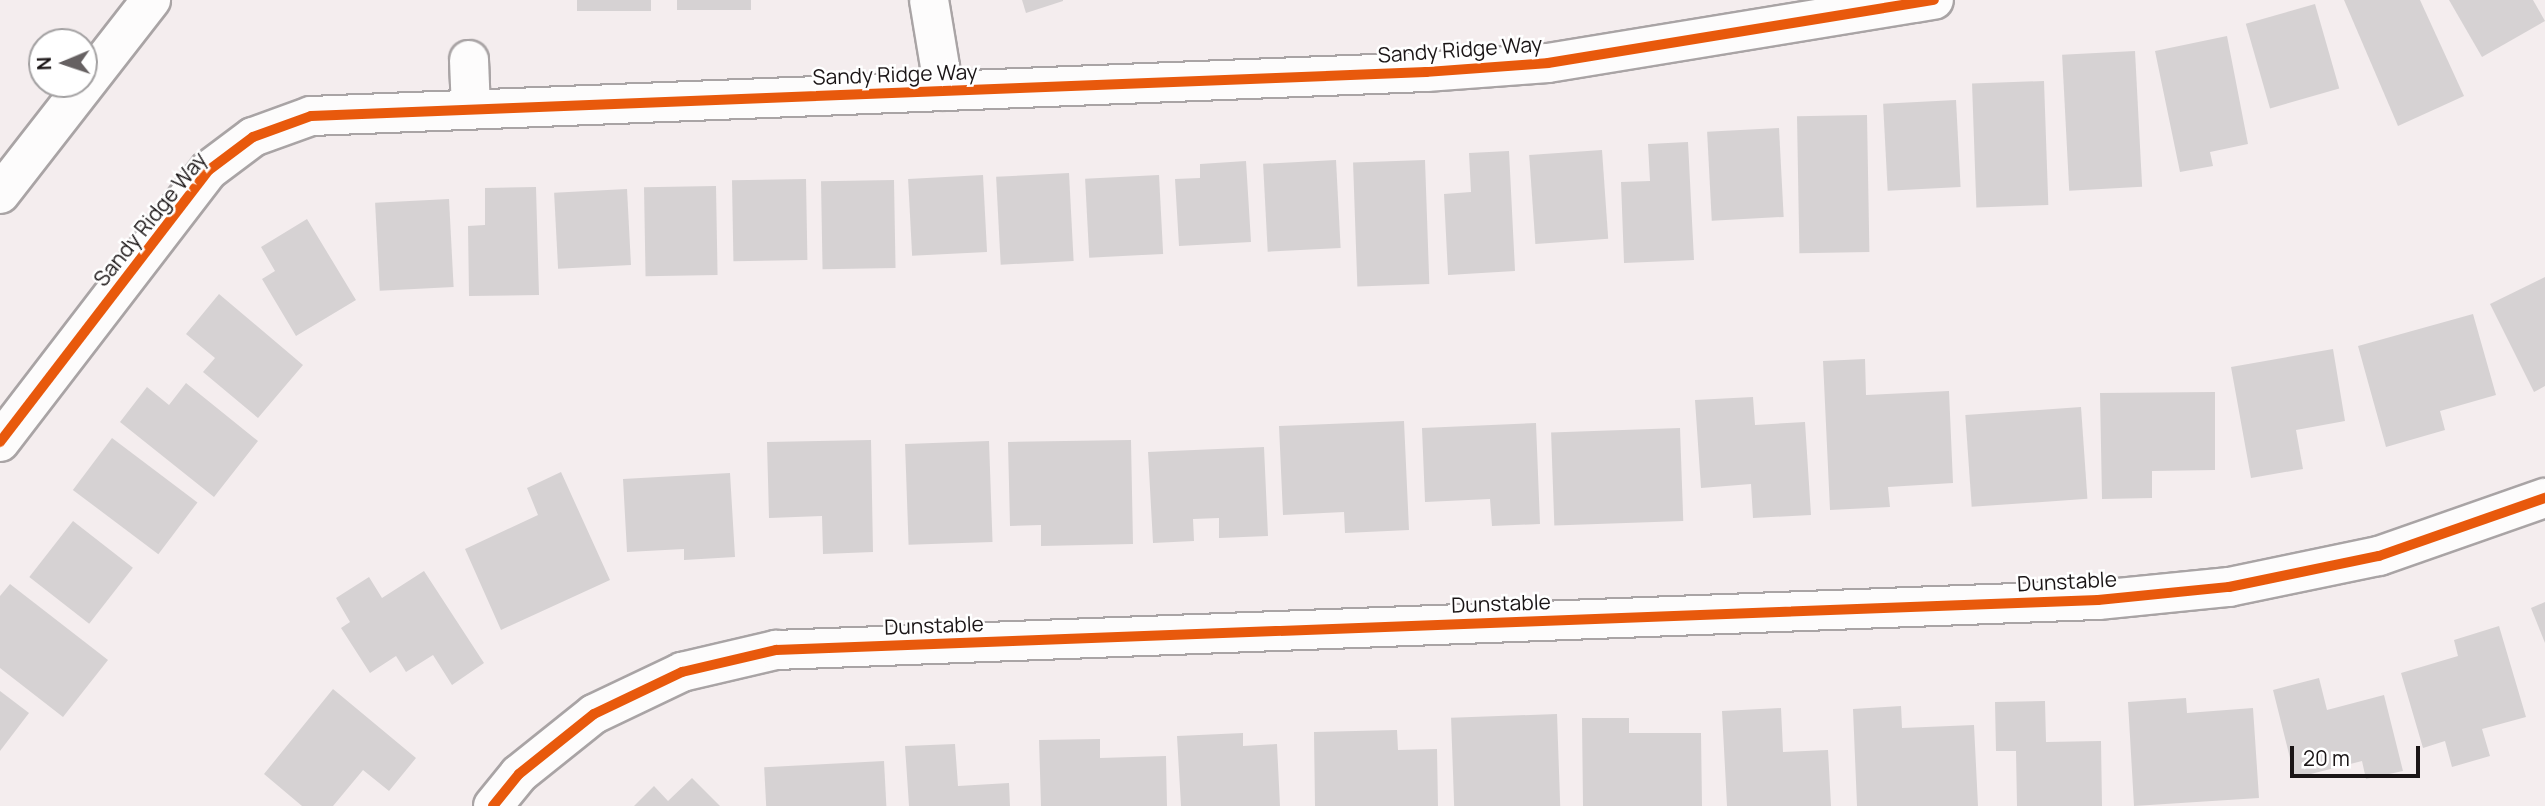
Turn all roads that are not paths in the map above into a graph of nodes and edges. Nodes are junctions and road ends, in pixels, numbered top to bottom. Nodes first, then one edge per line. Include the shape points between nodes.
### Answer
1 (151, 0) edge
2 (929, 0) edge
3 (1934, 0) edge
4 (469, 61) dead end
5 (944, 91) junction
6 (471, 109) junction
7 (0, 194) edge
8 (0, 442) edge
9 (2545, 498) edge
10 (493, 806) edge

1 - 7 street
2 - 5 street
3 - 5 street, Sandy Ridge Way via 1548,63
4 - 6 street
5 - 6 street, Sandy Ridge Way
6 - 8 street, Sandy Ridge Way via 311,116 253,137 209,170
9 - 10 street, Dunstable via 2379,556 2230,587 2098,600 776,650 682,672 594,714 519,774

